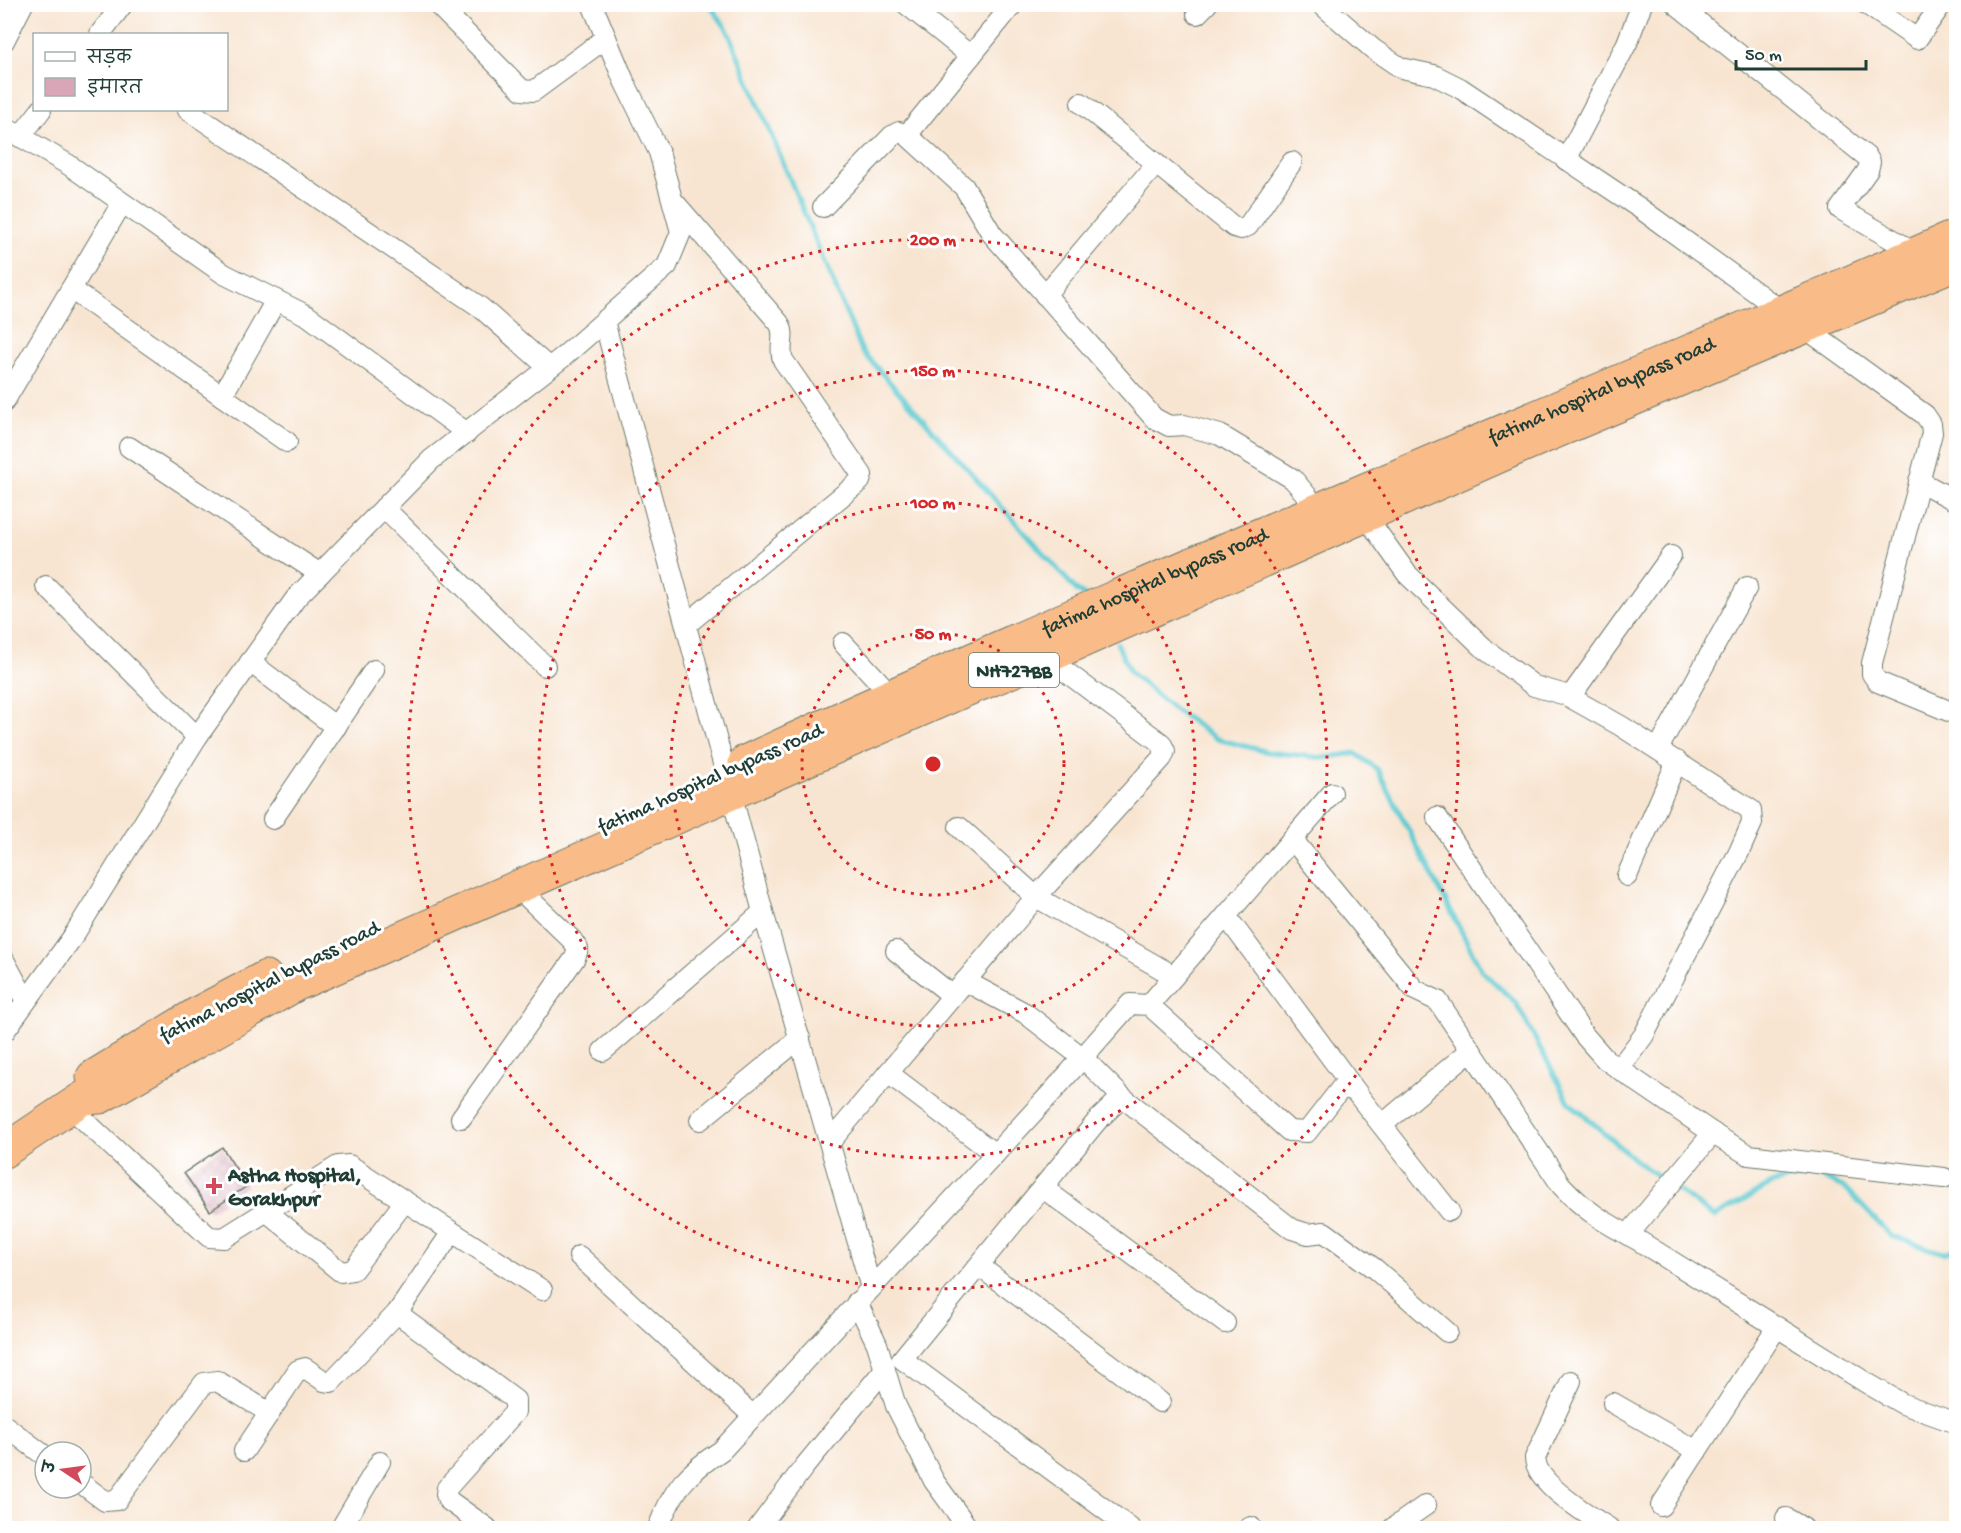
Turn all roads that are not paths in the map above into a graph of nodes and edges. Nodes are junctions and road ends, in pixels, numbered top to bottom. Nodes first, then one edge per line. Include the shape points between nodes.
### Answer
1 (123, 4) edge
2 (437, 4) edge
3 (592, 4) edge
4 (906, 4) edge
5 (1321, 4) edge
6 (1642, 4) edge
7 (1676, 4) edge
8 (1866, 4) edge
9 (1942, 4) edge
10 (1009, 6) edge
11 (15, 11) edge
12 (101, 33) edge
13 (606, 38) junction
14 (4, 41) edge
15 (971, 56) junction
16 (1081, 103) dead end
17 (40, 111) edge
18 (189, 111) edge
19 (12, 132) edge
20 (907, 135) junction
21 (1566, 160) junction
22 (1292, 162) dead end
23 (1156, 164) junction
24 (672, 199) junction
25 (122, 203) junction
26 (823, 207) dead end
27 (1956, 236) edge
28 (1916, 254) junction
29 (1956, 263) edge
30 (71, 289) junction
31 (1045, 295) junction
32 (276, 300) junction
33 (604, 321) junction
34 (1792, 321) junction
35 (549, 368) junction
36 (222, 396) junction
37 (4, 402) edge
38 (467, 433) junction
39 (287, 442) dead end
40 (129, 447) dead end
41 (1919, 481) junction
42 (1956, 501) edge
43 (1359, 505) junction
44 (384, 508) junction
45 (1318, 509) junction
46 (1671, 556) dead end
47 (320, 574) junction
48 (46, 586) dead end
49 (1747, 587) dead end
50 (687, 624) junction
51 (843, 643) dead end
52 (1046, 657) junction
53 (250, 662) junction
54 (545, 666) dead end
55 (374, 670) dead end
56 (959, 679) junction
57 (891, 695) junction
58 (1570, 697) junction
59 (1956, 714) edge
60 (336, 727) junction
61 (197, 736) junction
62 (1658, 749) junction
63 (1677, 761) junction
64 (730, 782) junction
65 (1332, 794) dead end
66 (1437, 817) dead end
67 (273, 819) dead end
68 (959, 827) dead end
69 (1292, 839) junction
70 (1627, 876) dead end
71 (516, 886) junction
72 (1036, 897) junction
73 (764, 912) junction
74 (1226, 916) junction
75 (896, 951) dead end
76 (4, 960) edge
77 (1174, 976) junction
78 (959, 988) junction
79 (26, 1001) junction
80 (1149, 1005) junction
81 (4, 1032) edge
82 (800, 1038) junction
83 (1471, 1050) junction
84 (603, 1051) dead end
85 (1083, 1058) junction
86 (1619, 1069) junction
87 (888, 1073) junction
88 (1122, 1097) junction
89 (1361, 1098) junction
90 (76, 1102) junction
91 (461, 1118) dead end
92 (700, 1120) dead end
93 (1382, 1125) junction
94 (1713, 1133) junction
95 (830, 1142) junction
96 (4, 1151) edge
97 (995, 1154) junction
98 (1944, 1178) dead end
99 (1043, 1188) junction
100 (405, 1201) junction
101 (266, 1211) junction
102 (1449, 1211) dead end
103 (452, 1232) junction
104 (1628, 1235) junction
105 (579, 1256) dead end
106 (980, 1266) junction
107 (871, 1288) junction
108 (542, 1290) dead end
109 (857, 1302) junction
110 (396, 1312) junction
111 (1225, 1323) dead end
112 (1777, 1328) junction
113 (1447, 1332) dead end
114 (902, 1359) junction
115 (886, 1375) junction
116 (1571, 1381) dead end
117 (1160, 1402) dead end
118 (1613, 1403) dead end
119 (270, 1413) junction
120 (752, 1415) junction
121 (1956, 1423) edge
122 (4, 1425) edge
123 (33, 1447) edge
124 (244, 1451) dead end
125 (1697, 1451) junction
126 (380, 1462) dead end
127 (93, 1492) edge
128 (1426, 1505) dead end
129 (1661, 1506) dead end
130 (1786, 1518) dead end
131 (342, 1528) edge
132 (487, 1528) edge
133 (658, 1528) edge
134 (758, 1528) edge
135 (968, 1528) edge
136 (1130, 1528) edge
137 (1393, 1528) edge
138 (1609, 1528) edge
139 (1803, 1528) edge

1 - 12 street
2 - 13 street via 528,92
3 - 13 street
4 - 15 street
5 - 21 street via 1401,68 1434,75 1460,88
6 - 21 street via 1627,43
7 - 28 street via 1867,157 1868,170 1840,209
8 - 9 street via 1917,39
10 - 15 street
11 - 14 street
13 - 24 street via 659,152
15 - 20 street
16 - 23 street
17 - 19 street
18 - 35 street via 480,308
19 - 25 street via 69,165
20 - 26 street via 899,132 892,136
20 - 31 street via 964,187 992,234
21 - 34 street via 1641,209
22 - 23 street via 1248,226 1241,230
23 - 31 street
24 - 33 street via 681,232 667,266
24 - 50 street via 779,323 784,335 783,360 862,476 860,482
25 - 30 street
25 - 32 street via 224,274
27 - 28 highway, fatima hospital bypass road / NH727BB
28 - 34 highway, fatima hospital bypass road / NH727BB
29 - 34 highway, fatima hospital bypass road / NH727BB
30 - 36 street
30 - 37 street
31 - 45 street via 1154,418 1169,426 1184,425 1220,435 1293,479
32 - 36 street
32 - 38 street via 308,316
33 - 35 street
33 - 50 street
34 - 41 street via 1925,415 1932,433
34 - 43 highway, fatima hospital bypass road / NH727BB
35 - 38 street
36 - 39 street
38 - 44 street via 431,460
40 - 47 street
41 - 42 street
41 - 59 street via 1872,674 1878,682
43 - 45 highway, fatima hospital bypass road / NH727BB
43 - 52 highway, fatima hospital bypass road / NH727BB
43 - 58 street via 1407,574 1486,650 1534,686
44 - 47 street
44 - 54 street
45 - 56 highway, fatima hospital bypass road / NH727BB
46 - 58 street
47 - 53 street via 296,598
48 - 61 street
49 - 62 street
50 - 64 street
51 - 57 street
52 - 56 highway, fatima hospital bypass road / NH727BB
52 - 72 street via 1161,743 1165,751
53 - 60 street
53 - 61 street
55 - 60 street
56 - 57 highway, fatima hospital bypass road / NH727BB
56 - 64 highway, fatima hospital bypass road / NH727BB
57 - 64 highway, fatima hospital bypass road / NH727BB
58 - 62 street
60 - 67 street
61 - 79 street via 72,938
62 - 63 street
63 - 70 street
63 - 86 street via 1751,810 1752,824 1644,1035
64 - 71 highway, fatima hospital bypass road / NH727BB
64 - 73 street
64 - 90 highway, fatima hospital bypass road / NH727BB via 402,912 287,966 93,1075
65 - 69 street
66 - 86 street via 1584,1035
68 - 72 street
69 - 74 street
69 - 83 street via 1415,990 1438,1000
71 - 90 highway, fatima hospital bypass road / NH727BB via 295,985 100,1097
71 - 91 street via 578,949
72 - 77 street
72 - 78 street
73 - 82 street
73 - 84 street
74 - 77 street
74 - 89 street
75 - 78 street
76 - 79 street
77 - 80 street
78 - 85 street via 1025,1013
78 - 87 street
79 - 81 street
80 - 85 street via 1130,1004
80 - 89 street via 1289,1131 1306,1132 1342,1087 1355,1091
82 - 92 street
82 - 95 street
83 - 93 street
83 - 104 street via 1561,1185 1599,1221
85 - 88 street
85 - 97 street
86 - 94 street
87 - 95 street
87 - 97 street
88 - 99 street via 1097,1121
88 - 113 street via 1292,1229 1308,1234 1324,1232 1375,1269
89 - 93 street
90 - 96 highway, fatima hospital bypass road / NH727BB
90 - 101 street via 209,1237 224,1238
93 - 102 street
94 - 98 street via 1749,1155
94 - 104 street
95 - 107 street
97 - 107 street
99 - 106 street
99 - 111 street
100 - 101 street via 344,1164
100 - 101 street via 348,1273
100 - 103 street
103 - 108 street
103 - 110 street
104 - 112 street
105 - 120 street
106 - 114 street
106 - 117 street
107 - 109 street
109 - 115 street via 877,1344
109 - 120 street
110 - 119 street via 331,1382 305,1368 298,1370
110 - 132 street via 515,1400 515,1412 447,1488 448,1500
112 - 121 street via 1904,1404
112 - 125 street
114 - 115 street
114 - 136 street
115 - 134 street via 804,1467
115 - 135 street via 896,1406 934,1481
116 - 138 street via 1535,1458 1536,1464 1560,1493
118 - 125 street
119 - 124 street
119 - 127 street via 210,1380 117,1500 105,1501
120 - 133 street via 722,1450 695,1468 673,1492
122 - 123 street
125 - 129 street
126 - 131 street
128 - 137 street
130 - 139 street

